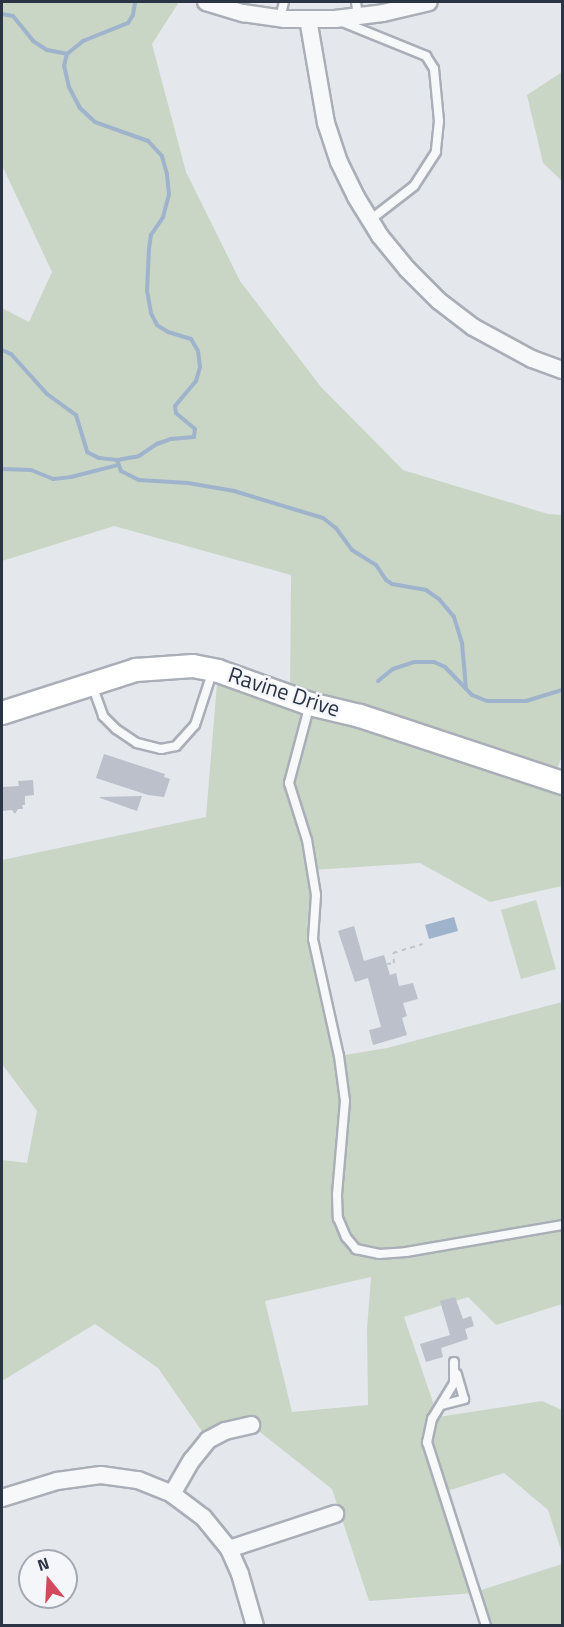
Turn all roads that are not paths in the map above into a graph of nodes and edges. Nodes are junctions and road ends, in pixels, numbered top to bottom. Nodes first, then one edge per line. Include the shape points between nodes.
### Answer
1 (206, 2) edge
2 (284, 2) edge
3 (429, 2) edge
4 (357, 9) edge
5 (280, 18) junction
6 (308, 19) junction
7 (335, 19) junction
8 (370, 220) junction
9 (562, 370) edge
10 (213, 670) junction
11 (92, 684) junction
12 (310, 704) junction
13 (2, 713) edge
14 (562, 783) edge
15 (562, 1225) edge
16 (442, 1405) junction
17 (251, 1425) dead end
18 (172, 1494) junction
19 (2, 1498) edge
20 (336, 1514) dead end
21 (229, 1550) junction
22 (255, 1626) edge
23 (486, 1626) edge

1 - 5 street
2 - 5 lane
3 - 4 street
4 - 7 street
5 - 6 street
6 - 7 street
6 - 8 street via 326,123 339,162
7 - 8 lane via 426,56 434,69 439,121 436,152 414,186
8 - 9 street via 406,269 439,301 502,344
10 - 11 street, Ravine Drive via 179,665 152,667
10 - 11 lane via 195,725 176,746 161,749 137,743 116,729 103,716
10 - 12 street, Ravine Drive
11 - 13 street, Ravine Drive
12 - 14 street, Ravine Drive via 360,716
12 - 15 lane via 289,783 307,840 316,895 313,939 345,1101 338,1218 346,1237 356,1249 379,1254
16 - 16 lane via 454,1383 454,1362 464,1399
16 - 23 lane via 432,1419 428,1442
17 - 18 street via 208,1440
18 - 19 street via 138,1480 101,1475 57,1481
18 - 21 street via 203,1517
20 - 21 street
21 - 22 street

